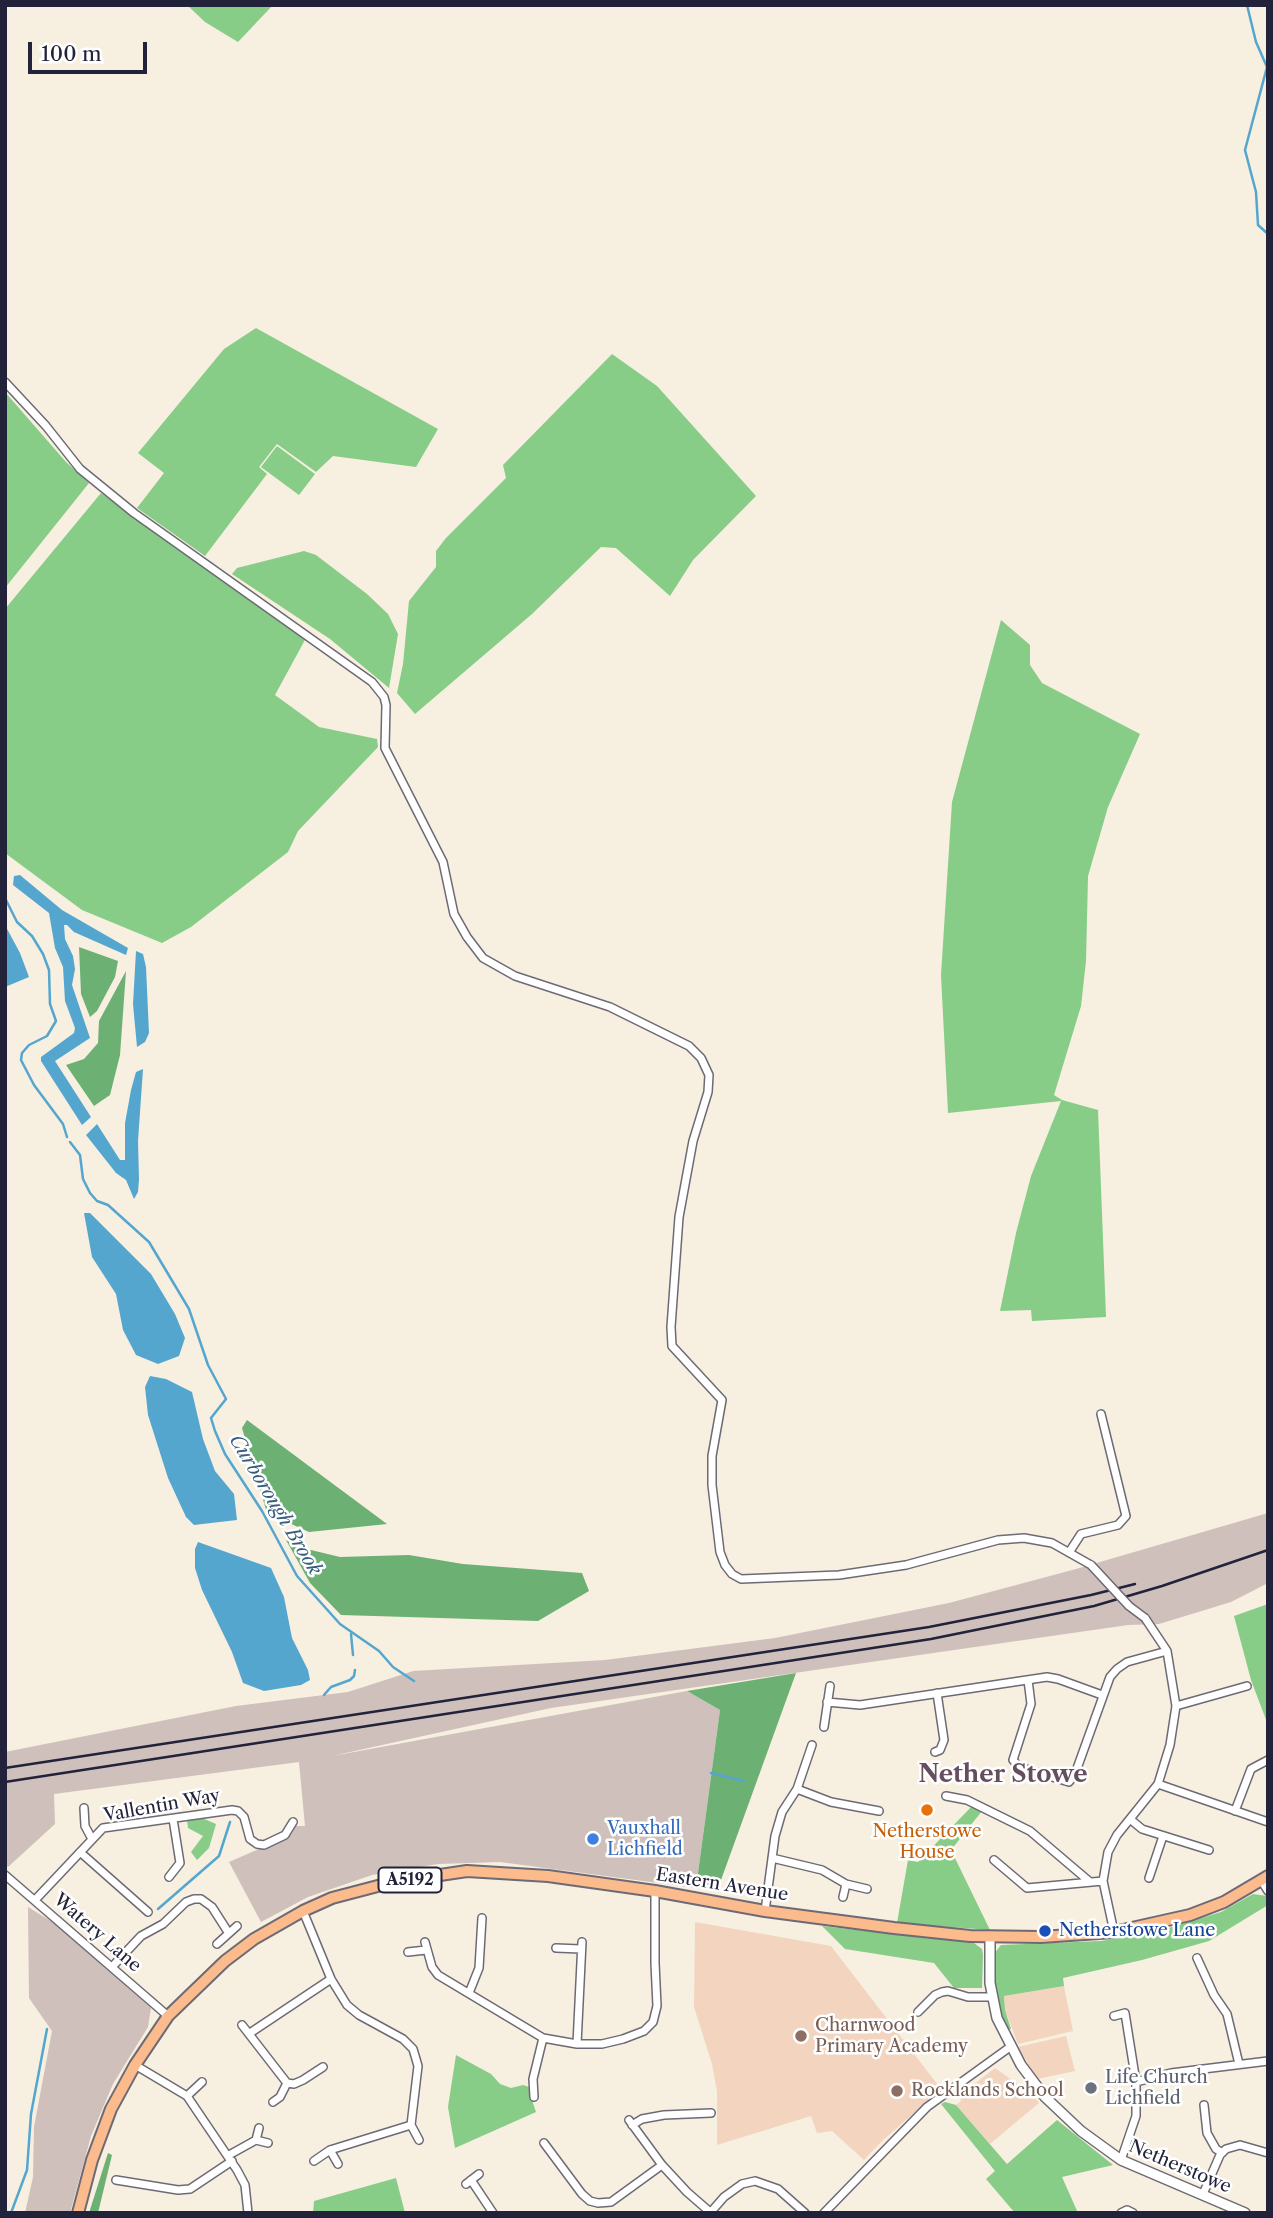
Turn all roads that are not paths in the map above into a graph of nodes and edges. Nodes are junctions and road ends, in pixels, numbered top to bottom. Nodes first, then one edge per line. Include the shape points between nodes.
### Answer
1 (5, 382) edge
2 (1101, 1414) dead end
3 (1070, 1552) junction
4 (1167, 1651) junction
5 (1028, 1680) junction
6 (830, 1686) dead end
7 (1247, 1686) dead end
8 (937, 1693) junction
9 (1102, 1695) junction
10 (827, 1702) junction
11 (1177, 1706) junction
12 (824, 1727) dead end
13 (935, 1752) dead end
14 (819, 1755) dead end
15 (1268, 1760) edge
16 (1158, 1784) junction
17 (797, 1789) junction
18 (946, 1796) dead end
19 (84, 1808) dead end
20 (879, 1811) dead end
21 (1235, 1811) junction
22 (173, 1819) junction
23 (1130, 1819) junction
24 (293, 1822) dead end
25 (1268, 1822) edge
26 (1163, 1836) junction
27 (92, 1839) junction
28 (1209, 1850) dead end
29 (80, 1852) junction
30 (772, 1858) junction
31 (995, 1860) dead end
32 (5, 1875) edge
33 (169, 1877) dead end
34 (1149, 1878) dead end
35 (1264, 1878) edge
36 (1103, 1881) junction
37 (1090, 1882) junction
38 (846, 1884) junction
39 (867, 1889) dead end
40 (654, 1891) junction
41 (1268, 1891) edge
42 (843, 1897) dead end
43 (35, 1900) junction
44 (303, 1911) junction
45 (765, 1911) junction
46 (148, 1912) dead end
47 (482, 1918) dead end
48 (236, 1926) dead end
49 (228, 1932) junction
50 (1114, 1932) junction
51 (990, 1937) junction
52 (216, 1944) dead end
53 (556, 1948) dead end
54 (408, 1952) dead end
55 (1198, 1958) dead end
56 (112, 1967) junction
57 (331, 1979) junction
58 (469, 1993) junction
59 (991, 1997) junction
60 (918, 2012) dead end
61 (169, 2016) junction
62 (1114, 2016) dead end
63 (242, 2025) dead end
64 (250, 2034) junction
65 (543, 2038) junction
66 (577, 2044) junction
67 (1010, 2047) junction
68 (1268, 2061) edge
69 (1239, 2064) junction
70 (135, 2065) junction
71 (323, 2067) dead end
72 (1136, 2081) junction
73 (202, 2082) dead end
74 (287, 2084) junction
75 (187, 2096) junction
76 (534, 2097) dead end
77 (273, 2102) dead end
78 (1203, 2105) dead end
79 (711, 2113) dead end
80 (411, 2125) junction
81 (259, 2128) dead end
82 (256, 2140) junction
83 (419, 2140) dead end
84 (268, 2143) dead end
85 (545, 2148) dead end
86 (330, 2150) junction
87 (1222, 2152) junction
88 (1268, 2153) edge
89 (230, 2158) junction
90 (1121, 2160) junction
91 (314, 2161) dead end
92 (338, 2164) dead end
93 (662, 2165) junction
94 (135, 2172) dead end
95 (479, 2174) dead end
96 (116, 2180) dead end
97 (134, 2183) junction
98 (1203, 2194) junction
99 (1221, 2202) junction
100 (78, 2213) edge
101 (248, 2213) edge
102 (493, 2213) edge
103 (710, 2213) edge
104 (805, 2213) edge
105 (824, 2213) edge
106 (1121, 2213) edge
107 (1133, 2213) edge
108 (1217, 2213) edge
109 (1245, 2213) edge

1 - 3 street via 80,469 134,513 372,682 386,705 385,748 443,862 454,914 483,958 515,976 610,1007 689,1046 701,1058 709,1075 708,1092 693,1141 679,1217 672,1346 722,1400 712,1485 720,1552 732,1574 741,1579 839,1575 1024,1538 1052,1542
2 - 3 street via 1126,1516 1118,1525 1081,1534
3 - 4 street, bridge via 1091,1565 1145,1618
4 - 9 street via 1127,1662 1110,1677
4 - 11 street
5 - 8 street
5 - 9 street via 1058,1679
5 - 9 street via 1031,1704 1013,1760 1061,1781 1069,1782 1075,1774
6 - 10 street
7 - 11 street
8 - 10 street via 860,1705
8 - 13 street via 944,1740
10 - 12 street
11 - 16 street
14 - 17 street via 811,1748
15 - 21 street via 1251,1769
16 - 21 street
16 - 23 street
17 - 20 street via 831,1802
17 - 30 street via 782,1812
18 - 37 street via 967,1800 1030,1831
19 - 27 street via 85,1826
21 - 25 street
22 - 24 street, Vallentin Way via 238,1811 250,1839 264,1845 285,1835
22 - 27 street, Vallentin Way via 103,1828
22 - 33 street via 180,1863
23 - 26 street
23 - 36 street via 1108,1852
26 - 28 street
26 - 34 street
27 - 29 street, Vallentin Way
29 - 43 street, Vallentin Way
29 - 46 street
30 - 38 street via 822,1870
30 - 45 street
31 - 37 street via 1027,1888
32 - 43 street, Watery Lane
35 - 41 street
35 - 50 highway, Eastern Avenue / A5192 via 1224,1902 1190,1915
36 - 37 street
36 - 50 street
38 - 39 street
38 - 42 street
40 - 44 highway, Eastern Avenue / A5192 via 548,1876 467,1871 393,1882
40 - 45 highway, Eastern Avenue / A5192
40 - 66 street via 657,2006 653,2022 623,2039
43 - 56 street, Watery Lane
44 - 57 street
44 - 61 highway, Eastern Avenue / A5192 via 225,1961
45 - 51 highway, Eastern Avenue / A5192
47 - 58 street via 486,1927 480,1968
48 - 49 street
49 - 52 street
49 - 56 street via 212,1907 194,1899 141,1936
50 - 51 highway, Eastern Avenue / A5192
51 - 59 street, Netherstowe
53 - 66 street via 581,1945
54 - 58 street via 426,1946 438,1975
55 - 69 street via 1227,2014
56 - 61 street, Watery Lane
57 - 64 street
57 - 80 street via 351,2009 413,2049 418,2066
58 - 65 street
59 - 60 street via 948,1991 923,2000
59 - 67 street, Netherstowe
61 - 70 highway, Eastern Avenue / A5192
62 - 72 street via 1125,2013
63 - 64 street
64 - 74 street
65 - 66 street
65 - 76 street via 528,2079
67 - 90 street, Netherstowe via 1053,2105
67 - 105 street via 927,2107
68 - 69 street
69 - 72 street
70 - 75 street
70 - 100 highway, Eastern Avenue / A5192 via 101,2133
71 - 74 street via 318,2076
72 - 90 street via 1136,2116
73 - 75 street
74 - 77 street
75 - 89 street
78 - 87 street via 1211,2143
79 - 93 street via 664,2115 631,2123
80 - 83 street
80 - 86 street
81 - 82 street
82 - 84 street
82 - 89 street
85 - 93 street via 582,2194 598,2203 611,2202
86 - 91 street
86 - 92 street
87 - 88 street via 1240,2145
87 - 98 street
89 - 97 street via 190,2189
89 - 101 street via 245,2185
90 - 98 street, Netherstowe
93 - 103 street
94 - 97 street
95 - 102 street via 469,2182
96 - 97 street
98 - 99 street, Netherstowe
99 - 108 street
99 - 109 street, Netherstowe
103 - 104 street via 742,2183 755,2181 778,2189
106 - 107 street

